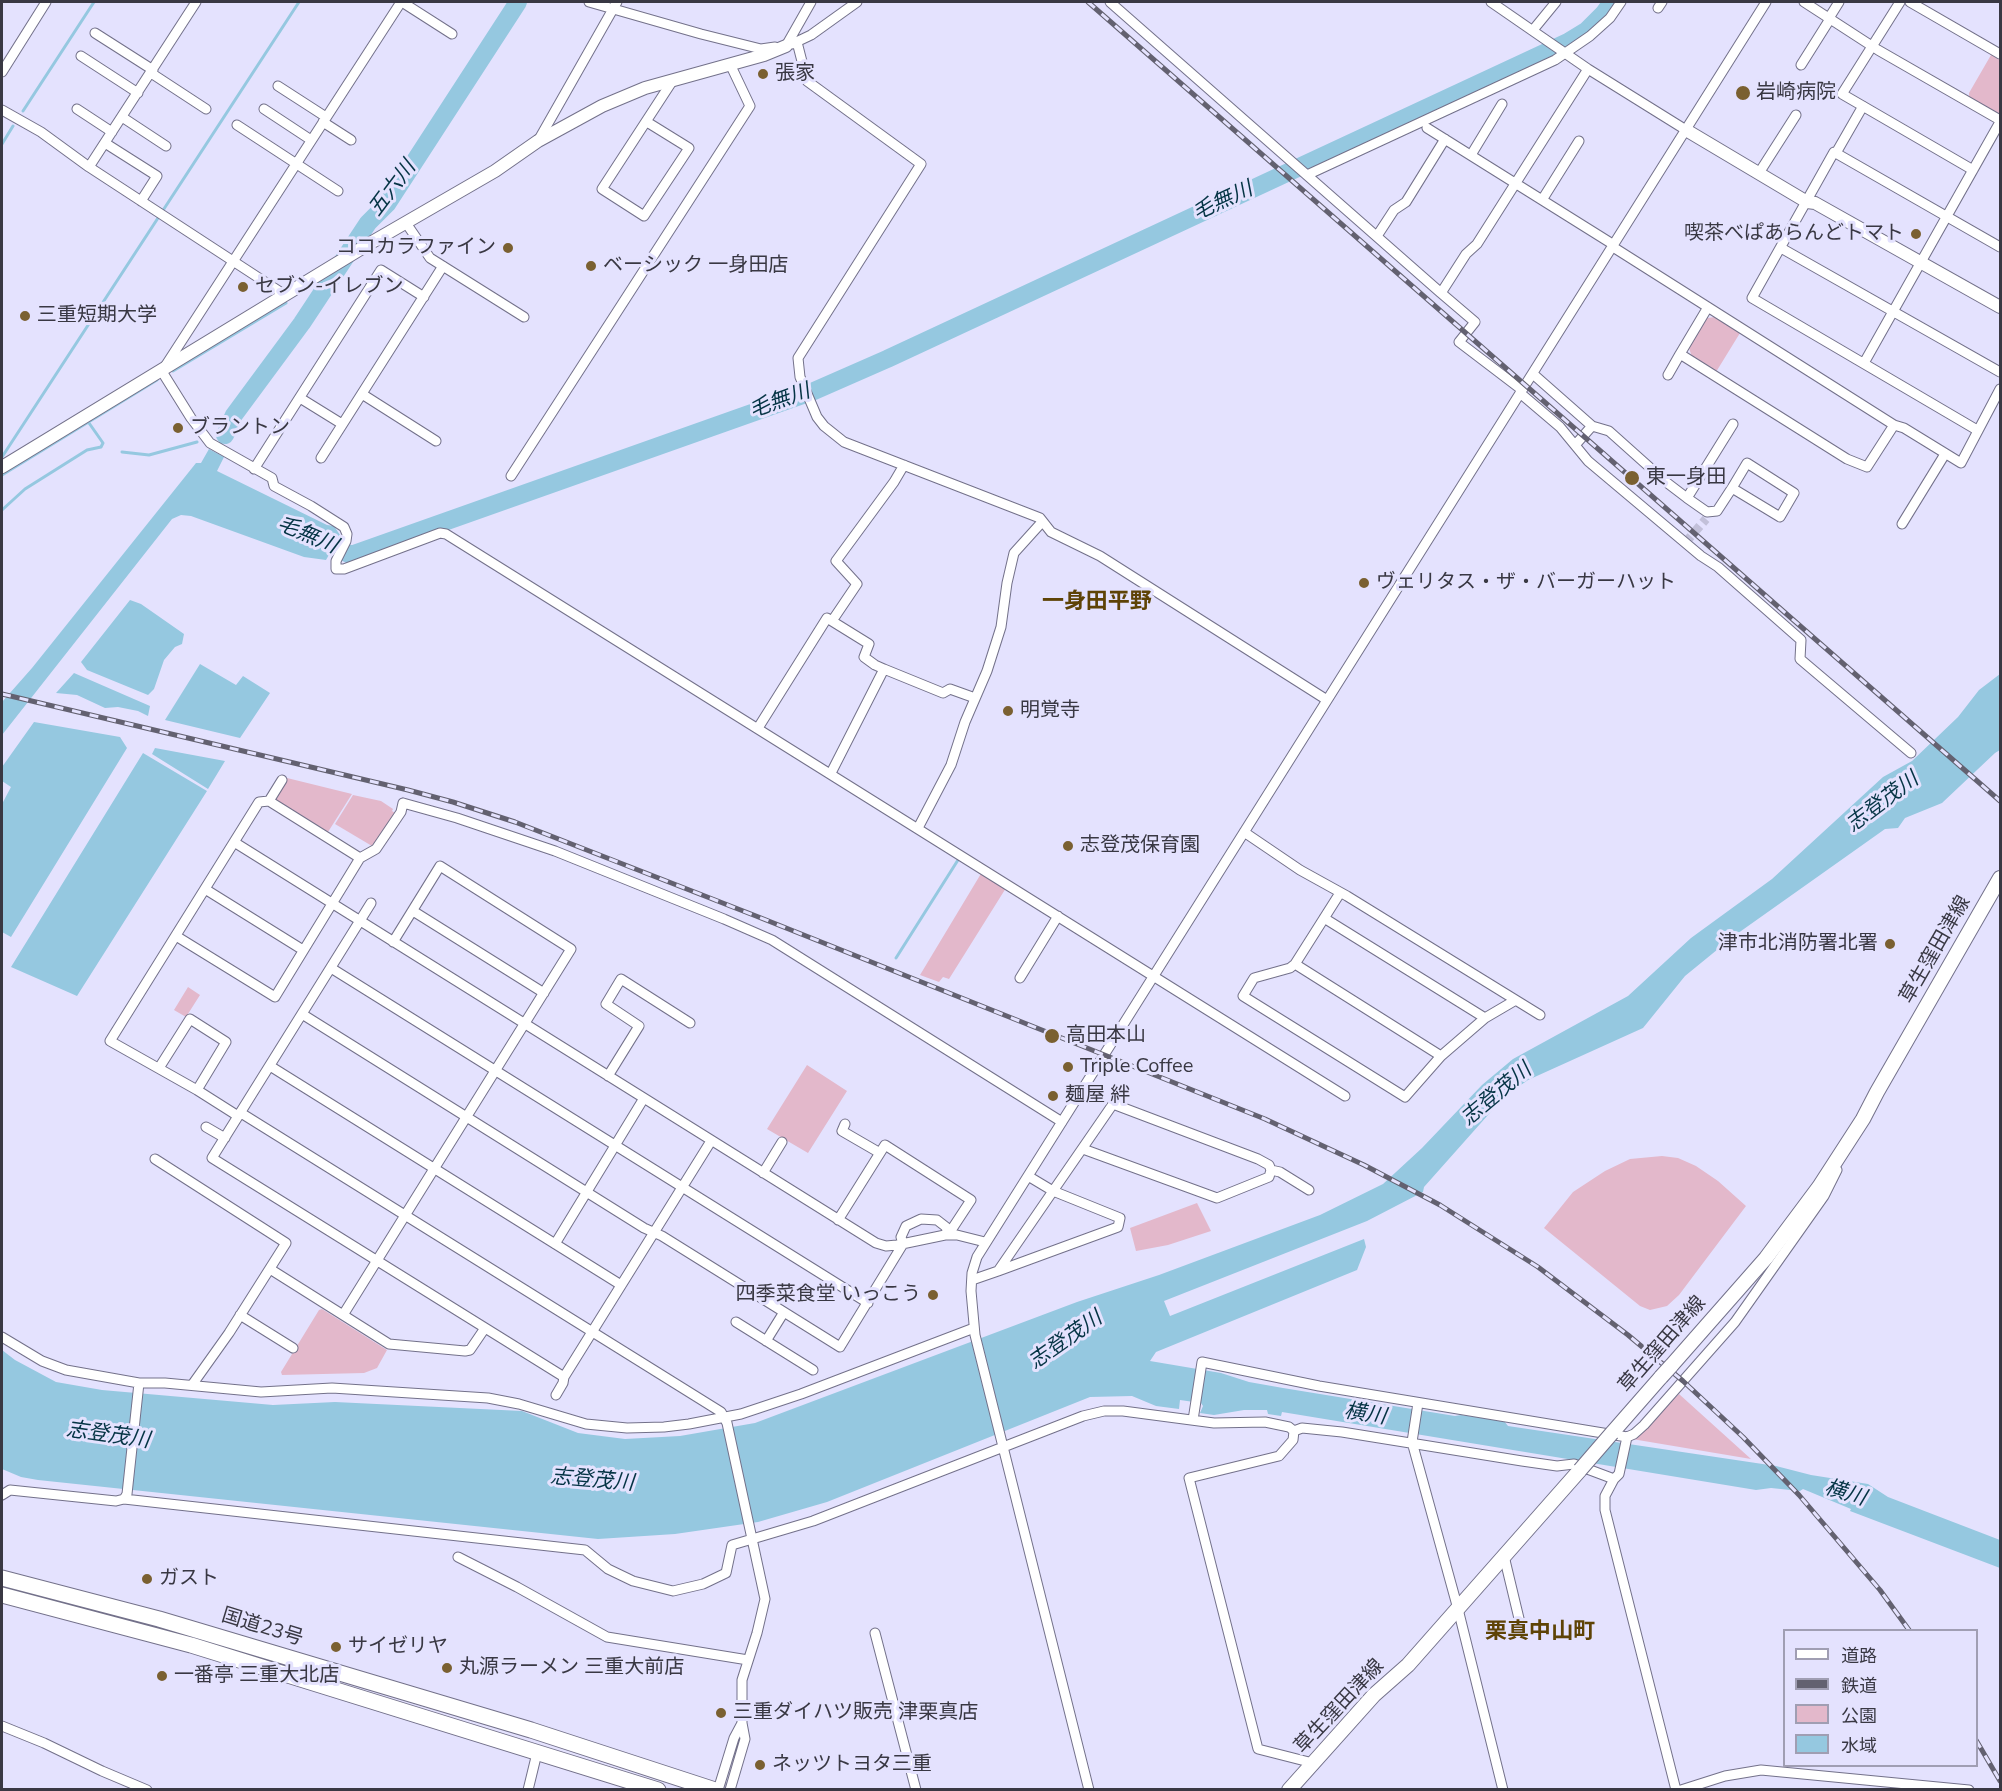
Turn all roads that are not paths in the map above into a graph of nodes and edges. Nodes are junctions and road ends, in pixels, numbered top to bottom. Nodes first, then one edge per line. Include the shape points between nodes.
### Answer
1 (46, 2) edge
2 (196, 2) edge
3 (402, 2) edge
4 (589, 2) edge
5 (811, 2) edge
6 (857, 2) edge
7 (1110, 2) edge
8 (1491, 2) edge
9 (1556, 2) edge
10 (1621, 2) edge
11 (1766, 2) edge
12 (1804, 2) edge
13 (1839, 2) edge
14 (1900, 2) edge
15 (1910, 2) edge
16 (615, 5) edge
17 (1829, 18) junction
18 (1533, 30) junction
19 (95, 33) dead end
20 (452, 34) dead end
21 (792, 44) junction
22 (1872, 45) junction
23 (763, 52) junction
24 (1564, 53) junction
25 (2001, 54) edge
26 (81, 56) dead end
27 (730, 64) junction
28 (1802, 65) dead end
29 (1587, 69) junction
30 (152, 71) junction
31 (2, 72) edge
32 (673, 80) junction
33 (278, 86) dead end
34 (138, 93) junction
35 (1502, 104) dead end
36 (1863, 106) junction
37 (206, 109) dead end
38 (264, 109) dead end
39 (2, 110) edge
40 (77, 110) dead end
41 (1796, 115) dead end
42 (122, 117) junction
43 (324, 119) junction
44 (2001, 121) edge
45 (647, 122) junction
46 (237, 125) dead end
47 (1427, 128) dead end
48 (1686, 130) junction
49 (112, 132) junction
50 (1445, 139) junction
51 (311, 140) junction
52 (351, 141) dead end
53 (538, 141) junction
54 (1579, 141) dead end
55 (105, 143) junction
56 (166, 146) dead end
57 (1836, 153) junction
58 (1471, 155) junction
59 (296, 164) junction
60 (89, 167) junction
61 (1973, 170) junction
62 (1759, 173) junction
63 (1307, 174) junction
64 (1515, 183) junction
65 (338, 191) dead end
66 (1542, 200) junction
67 (141, 201) junction
68 (1807, 202) junction
69 (1947, 216) junction
70 (406, 223) junction
71 (1377, 236) junction
72 (1613, 246) junction
73 (2001, 246) edge
74 (1781, 248) junction
75 (234, 261) junction
76 (1921, 262) junction
77 (443, 266) junction
78 (1441, 293) junction
79 (285, 295) junction
80 (424, 297) junction
81 (1708, 307) junction
82 (2001, 307) edge
83 (1893, 312) junction
84 (524, 317) dead end
85 (1680, 354) junction
86 (1864, 363) junction
87 (163, 369) junction
88 (2001, 372) edge
89 (1533, 374) junction
90 (1668, 375) dead end
91 (2001, 389) edge
92 (1521, 391) junction
93 (362, 394) junction
94 (300, 398) junction
95 (342, 424) junction
96 (1733, 424) dead end
97 (1894, 425) junction
98 (1592, 426) junction
99 (1977, 430) junction
100 (436, 441) dead end
101 (1576, 444) junction
102 (1945, 454) junction
103 (321, 458) dead end
104 (904, 465) junction
105 (2, 467) edge
106 (254, 469) junction
107 (512, 476) dead end
108 (1732, 488) junction
109 (1687, 498) junction
110 (1041, 522) junction
111 (1902, 524) dead end
112 (832, 621) junction
113 (884, 669) junction
114 (975, 698) junction
115 (1327, 700) junction
116 (758, 728) junction
117 (1911, 753) dead end
118 (831, 773) junction
119 (282, 780) dead end
120 (269, 801) junction
121 (918, 828) junction
122 (1244, 832) junction
123 (234, 842) junction
124 (360, 858) junction
125 (2001, 878) edge
126 (205, 889) junction
127 (1340, 893) junction
128 (371, 903) dead end
129 (332, 904) junction
130 (413, 911) junction
131 (1058, 916) junction
132 (1324, 918) junction
133 (360, 921) junction
134 (176, 936) junction
135 (393, 942) junction
136 (303, 950) junction
137 (1295, 964) junction
138 (331, 968) junction
139 (1154, 976) junction
140 (1020, 978) dead end
141 (544, 993) junction
142 (1514, 1001) junction
143 (302, 1014) junction
144 (1540, 1015) dead end
145 (1485, 1018) junction
146 (690, 1023) dead end
147 (525, 1024) junction
148 (1441, 1056) junction
149 (270, 1066) junction
150 (159, 1068) junction
151 (495, 1070) junction
152 (608, 1076) junction
153 (197, 1090) junction
154 (1345, 1096) dead end
155 (644, 1098) junction
156 (240, 1115) junction
157 (466, 1117) junction
158 (1062, 1122) junction
159 (845, 1124) dead end
160 (206, 1127) dead end
161 (850, 1135) junction
162 (225, 1138) junction
163 (711, 1141) junction
164 (782, 1142) dead end
165 (615, 1145) junction
166 (843, 1145) dead end
167 (1083, 1149) junction
168 (880, 1153) junction
169 (155, 1159) dead end
170 (1833, 1165) junction
171 (434, 1169) junction
172 (1271, 1170) junction
173 (763, 1173) junction
174 (1028, 1176) junction
175 (682, 1187) junction
176 (1310, 1190) dead end
177 (1053, 1191) junction
178 (586, 1192) junction
179 (405, 1215) junction
180 (838, 1220) junction
181 (654, 1233) junction
182 (948, 1235) junction
183 (985, 1242) junction
184 (555, 1244) junction
185 (903, 1244) junction
186 (377, 1261) junction
187 (270, 1269) junction
188 (998, 1271) junction
189 (972, 1280) junction
190 (621, 1286) junction
191 (868, 1303) junction
192 (784, 1312) junction
193 (240, 1315) junction
194 (343, 1315) junction
195 (736, 1322) dead end
196 (485, 1328) junction
197 (592, 1332) junction
198 (974, 1332) junction
199 (2, 1337) edge
200 (766, 1341) junction
201 (293, 1348) dead end
202 (813, 1370) dead end
203 (564, 1377) junction
204 (192, 1385) junction
205 (138, 1386) junction
206 (556, 1395) dead end
207 (1419, 1402) junction
208 (725, 1420) junction
209 (1193, 1420) junction
210 (1294, 1431) junction
211 (1626, 1439) junction
212 (1412, 1443) junction
213 (1001, 1445) junction
214 (1616, 1477) junction
215 (2, 1495) edge
216 (126, 1496) junction
217 (752, 1539) junction
218 (1504, 1556) junction
219 (458, 1557) dead end
220 (2, 1578) edge
221 (2, 1595) edge
222 (1458, 1609) junction
223 (1522, 1631) dead end
224 (874, 1633) dead end
225 (748, 1660) junction
226 (2, 1726) edge
227 (537, 1753) junction
228 (1313, 1763) junction
229 (722, 1788) edge
230 (147, 1790) edge
231 (528, 1790) edge
232 (658, 1790) edge
233 (916, 1790) edge
234 (1089, 1790) edge
235 (1289, 1790) edge
236 (1503, 1790) edge
237 (1676, 1790) edge
238 (1681, 1790) edge
239 (1969, 1790) edge

1 - 31 street
2 - 30 street
3 - 20 street
3 - 43 street
4 - 16 street
5 - 21 street
6 - 21 street
7 - 63 street
8 - 18 street
9 - 18 street
10 - 24 street via 1597,30
11 - 48 street
12 - 17 street
13 - 17 street
14 - 22 street
15 - 25 street
16 - 23 street
16 - 53 street
17 - 22 street
17 - 28 street
18 - 24 street
19 - 30 street
21 - 23 street
21 - 104 street via 807,81 921,164 801,352 798,364 817,417 830,432 844,442
22 - 36 street via 1842,94
22 - 44 street
23 - 27 street
24 - 29 street
24 - 63 street
26 - 34 street
27 - 32 street
27 - 107 street via 750,106
29 - 48 street
29 - 64 street
30 - 34 street
30 - 37 street
32 - 45 street
32 - 53 street via 617,99
33 - 43 street
34 - 42 street
35 - 58 street
36 - 57 street
36 - 61 street
38 - 51 street
39 - 60 street
40 - 49 street
41 - 62 street
42 - 49 street
42 - 56 street
43 - 51 street
43 - 52 street
44 - 61 street
45 - 45 street via 602,189 644,216 689,148
46 - 59 street
47 - 50 street
48 - 62 street
48 - 72 street
49 - 55 street
50 - 58 street
50 - 71 street via 1406,202 1394,210
51 - 59 street
53 - 70 street
54 - 66 street
55 - 60 street
55 - 67 street via 157,176
57 - 68 street
57 - 69 street
58 - 64 street
59 - 65 street
59 - 75 street
60 - 67 street
61 - 69 street
62 - 68 street
63 - 71 street
64 - 66 street
64 - 78 street
66 - 72 street
67 - 75 street
68 - 74 street
68 - 76 street
69 - 73 street
69 - 76 street
70 - 77 street via 430,258
70 - 79 street
71 - 78 street
72 - 81 street
72 - 89 street
74 - 83 street
74 - 86 street via 1752,298
75 - 79 street
75 - 87 street
76 - 82 street
76 - 83 street
77 - 80 street
77 - 84 street
78 - 92 street via 1475,322 1459,342
79 - 87 street
80 - 93 street
80 - 94 street via 381,270
81 - 85 street
81 - 97 street
83 - 86 street
83 - 88 street
85 - 90 street
85 - 97 street via 1847,459 1867,467
86 - 99 street
87 - 105 street
87 - 106 street via 210,443
89 - 92 street
89 - 98 street
91 - 99 street
92 - 101 street
92 - 115 street
93 - 95 street
93 - 100 street
94 - 95 street
94 - 106 street
95 - 103 street
96 - 109 street
97 - 102 street
98 - 101 street
98 - 109 street via 1609,431
99 - 102 street via 1961,464
101 - 117 street via 1588,461 1802,640 1800,659
102 - 111 street
104 - 110 street via 1040,518
104 - 112 street via 836,561 857,584
106 - 116 street via 272,478 274,486 344,527 346,541 336,569 446,534
108 - 108 street via 1747,464 1794,493 1780,517
108 - 109 street via 1717,511 1706,515
110 - 114 street via 1012,558 1001,627
110 - 115 street
112 - 113 street via 870,644 864,657
112 - 116 street via 827,618
113 - 114 street via 944,693 950,689
113 - 118 street
114 - 121 street via 951,765
115 - 122 street
116 - 118 street
118 - 121 street
119 - 120 street
120 - 123 street via 259,802
120 - 124 street
121 - 131 street
122 - 127 street
122 - 139 street
123 - 126 street
123 - 129 street
124 - 129 street
124 - 158 street via 376,849 403,803 555,851 772,940
125 - 170 main road, 草生窪田津線
126 - 134 street
126 - 136 street
127 - 132 street
127 - 142 street
128 - 133 street
129 - 133 street
129 - 136 street
130 - 135 street
130 - 141 street
130 - 141 street via 440,866 571,949
131 - 139 street
131 - 140 street
132 - 137 street
132 - 145 street
133 - 135 street
133 - 138 street
134 - 136 street via 275,997
134 - 150 street via 110,1041
135 - 147 street
137 - 148 street
137 - 148 street via 1254,978 1243,996 1405,1097
138 - 143 street
138 - 151 street
139 - 154 street
139 - 158 street
141 - 147 street
142 - 144 street
142 - 145 street
143 - 149 street
143 - 157 street
145 - 148 street
146 - 152 street via 621,979 606,1005 639,1026
147 - 151 street
147 - 152 street
149 - 156 street
149 - 171 street
150 - 153 street
150 - 153 street via 190,1019 226,1042
151 - 157 street
151 - 165 street
152 - 155 street
153 - 156 street
155 - 163 street
155 - 165 street
156 - 162 street
156 - 179 street
157 - 171 street
157 - 178 street
158 - 174 street
159 - 161 street via 842,1131
160 - 162 street
161 - 166 street
161 - 168 street
162 - 186 street via 212,1158
163 - 173 street
163 - 175 street
164 - 173 street
165 - 175 street
165 - 178 street
167 - 172 street via 1217,1198 1269,1177
167 - 172 street via 1113,1104 1258,1159
167 - 177 street
168 - 180 street
168 - 182 street via 885,1145 971,1200
169 - 187 street via 286,1243
170 - 211 street via 1838,1170 1824,1196 1740,1315 1644,1425
170 - 218 main road, 草生窪田津線, bridge via 1766,1258
171 - 179 street
171 - 184 street
172 - 176 street
173 - 180 street
174 - 177 street
174 - 183 street
175 - 181 street
175 - 191 street
177 - 188 street
177 - 188 street via 1120,1218 1118,1227
178 - 181 street
178 - 184 street
179 - 186 street
179 - 197 street
180 - 185 street via 876,1243
181 - 190 street
181 - 192 street
182 - 183 street
182 - 185 street
182 - 185 street via 943,1223 921,1219 902,1231
183 - 189 street
184 - 190 street
185 - 191 street
186 - 194 street
186 - 196 street
187 - 193 street
187 - 194 street
188 - 189 street
189 - 198 street
190 - 197 street
191 - 192 street via 840,1347
192 - 200 street
193 - 201 street
193 - 204 street
194 - 196 street via 389,1344 465,1351 470,1350
195 - 200 street
196 - 203 street
197 - 203 street
197 - 208 street via 721,1412
198 - 208 street
198 - 213 street
199 - 205 street via 66,1370
200 - 202 street
203 - 206 street
204 - 205 street
204 - 208 street via 261,1392 332,1388 488,1398 603,1427
205 - 216 street
207 - 209 street via 1202,1362
207 - 211 street
207 - 212 street
208 - 217 street
209 - 210 street via 1265,1422
209 - 213 street via 1104,1411
210 - 212 street via 1332,1431
210 - 228 street via 1293,1440 1279,1456 1189,1478 1258,1749
211 - 214 street
212 - 214 street via 1557,1466 1574,1464
212 - 222 street
213 - 217 street via 813,1521
213 - 234 street
214 - 237 street via 1605,1496 1605,1510
215 - 216 street via 10,1490 116,1501
216 - 217 street via 585,1550 608,1569 633,1581 673,1591 703,1584 726,1573 732,1545
217 - 225 street via 765,1599
218 - 222 main road, 草生窪田津線
218 - 223 street
219 - 225 street via 607,1637
220 - 229 highway, 国道23号 via 159,1619
221 - 227 highway, 国道23号 via 191,1645
222 - 228 main road, 草生窪田津線
222 - 236 street
224 - 233 street
225 - 229 street via 742,1680 739,1739
226 - 230 street
227 - 231 street
227 - 232 highway, 国道23号
228 - 235 main road, 草生窪田津線
238 - 239 street via 1761,1770

